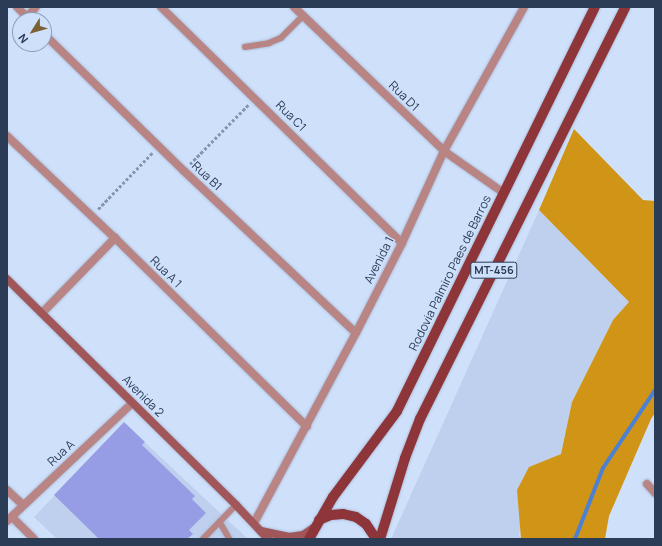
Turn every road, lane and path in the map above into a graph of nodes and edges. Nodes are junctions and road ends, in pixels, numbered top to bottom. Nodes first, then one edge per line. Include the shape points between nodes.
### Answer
1 (161, 7) edge
2 (294, 7) edge
3 (524, 7) edge
4 (595, 7) edge
5 (625, 7) edge
6 (303, 16) junction
7 (52, 42) edge
8 (245, 47) dead end
9 (255, 98) junction
10 (7, 136) edge
11 (159, 146) junction
12 (444, 151) junction
13 (184, 170) junction
14 (504, 193) junction
15 (92, 216) junction
16 (115, 238) junction
17 (402, 243) junction
18 (7, 279) edge
19 (42, 313) junction
20 (356, 333) junction
21 (132, 403) junction
22 (307, 427) junction
23 (647, 484) dead end
24 (7, 490) edge
25 (655, 493) edge
26 (23, 505) junction
27 (236, 505) junction
28 (9, 519) edge
29 (220, 522) junction
30 (254, 523) junction
31 (317, 524) junction
32 (261, 531) junction
33 (34, 539) edge
34 (203, 539) edge
35 (230, 539) edge
36 (268, 539) edge
37 (309, 539) edge
38 (376, 539) edge
39 (380, 539) edge

1 - 9 street, Rua C1
2 - 6 street, Rua D1
3 - 12 street, Avenida 1
4 - 14 main road, Rodovia Palmiro Paes de Barros / MT-456
5 - 39 main road, MT-456 via 420,419
6 - 8 lane via 281,38
6 - 12 street, Rua D1
7 - 11 street, Rua B1
9 - 13 path
9 - 17 street, Rua C1
10 - 15 street, Rua A 1
11 - 13 street, Rua B1
11 - 15 path
12 - 14 street, Rua D1
12 - 17 street, Avenida 1
13 - 20 street, Rua B1
14 - 31 main road, Rodovia Palmiro Paes de Barros / MT-456 via 397,412 333,497
15 - 16 street, Rua A 1
16 - 19 street
16 - 22 street, Rua A 1
17 - 20 street, Avenida 1
18 - 19 street, Avenida 2
19 - 21 street, Avenida 2
20 - 22 street, Avenida 1
21 - 26 street, Rua A
21 - 27 street, Avenida 2
22 - 30 street, Avenida 1
23 - 25 street
24 - 26 street
26 - 28 street, Rua A
27 - 29 lane
27 - 30 street, Avenida 2
28 - 33 street
29 - 34 lane
29 - 35 lane
30 - 32 street, Avenida 2
31 - 32 street via 303,535 289,537
31 - 37 main road, Rodovia Palmiro Paes de Barros / MT-456
31 - 38 main road via 331,515 356,517 366,524
32 - 36 street, Avenida 2

